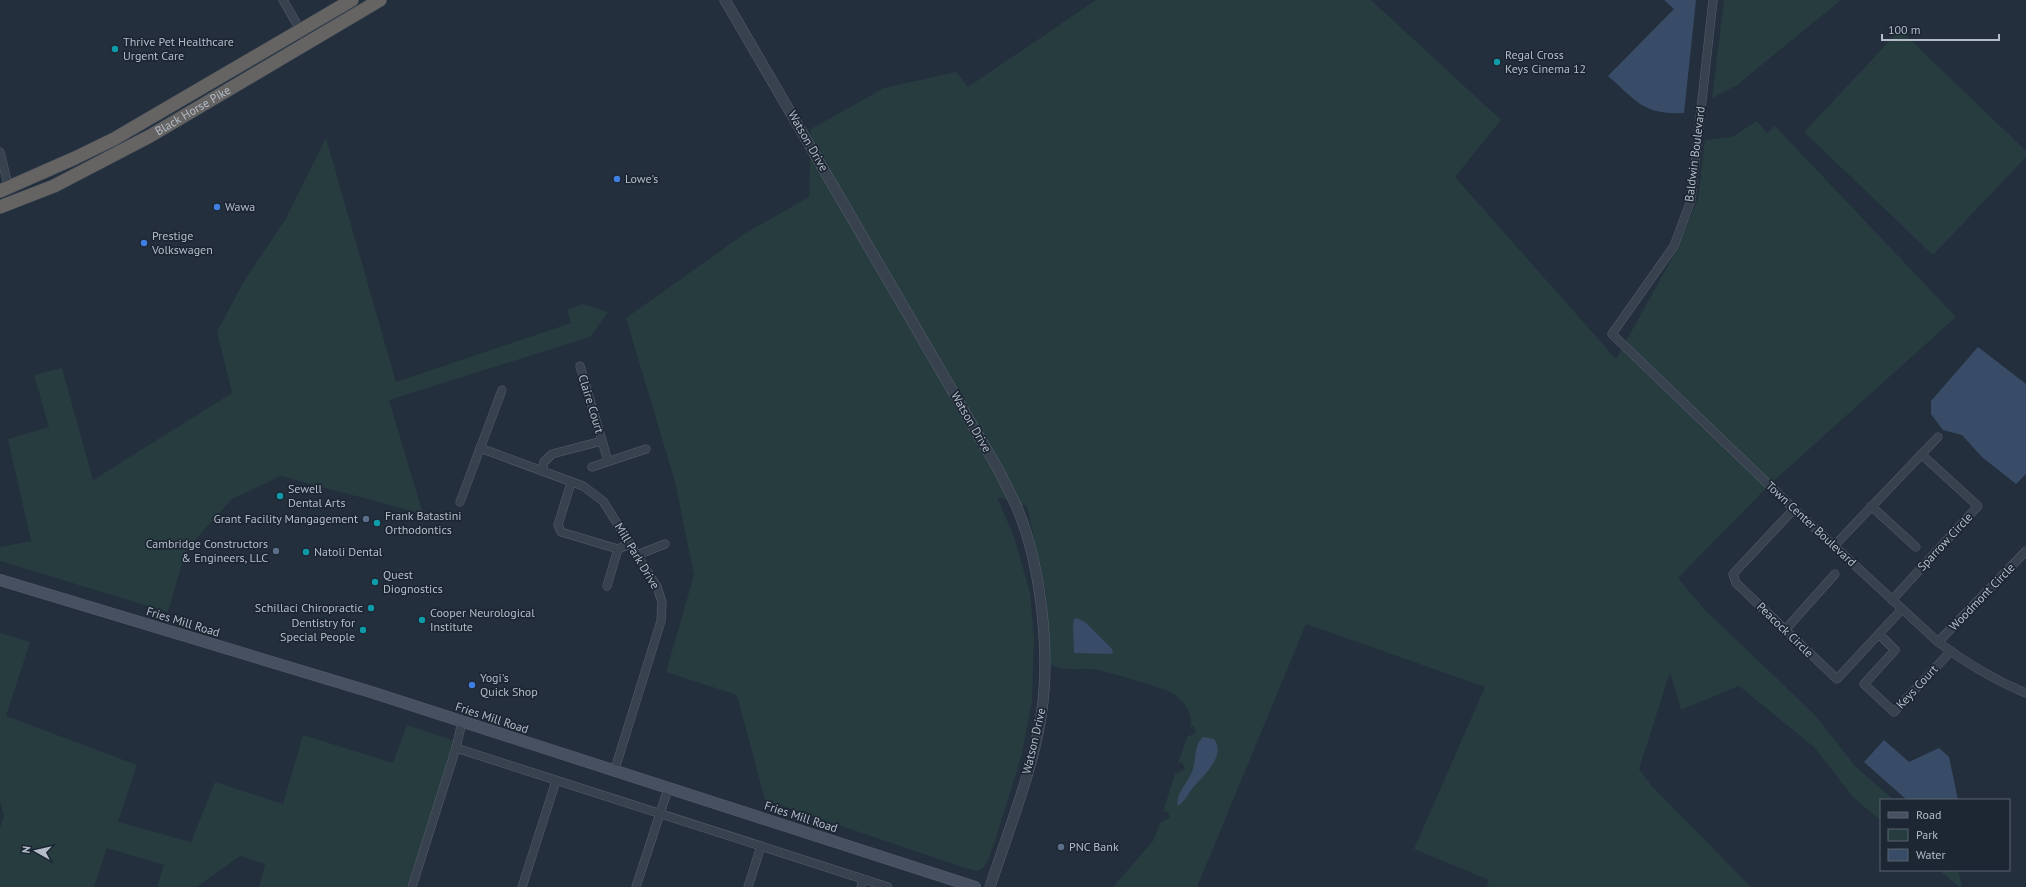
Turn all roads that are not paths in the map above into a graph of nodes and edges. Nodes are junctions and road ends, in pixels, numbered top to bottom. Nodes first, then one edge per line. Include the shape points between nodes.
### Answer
1 (283, 0) edge
2 (352, 0) edge
3 (379, 0) edge
4 (725, 0) edge
5 (1713, 0) edge
6 (300, 30) junction
7 (308, 43) junction
8 (0, 152) edge
9 (4, 190) edge
10 (0, 207) edge
11 (1612, 334) joint
12 (580, 366) dead end
13 (502, 390) dead end
14 (1938, 437) dead end
15 (602, 441) junction
16 (480, 448) junction
17 (646, 449) dead end
18 (1922, 454) junction
19 (608, 461) junction
20 (592, 467) dead end
21 (542, 471) junction
22 (571, 483) junction
23 (460, 502) dead end
24 (1871, 506) junction
25 (1794, 509) junction
26 (630, 544) junction
27 (665, 544) dead end
28 (1834, 546) junction
29 (1916, 547) dead end
30 (618, 549) junction
31 (2026, 551) edge
32 (637, 555) junction
33 (1835, 574) dead end
34 (0, 580) edge
35 (607, 586) dead end
36 (1892, 600) junction
37 (1902, 609) junction
38 (1785, 630) junction
39 (1879, 634) junction
40 (1938, 642) junction
41 (1951, 651) junction
42 (2026, 694) edge
43 (462, 722) junction
44 (456, 748) junction
45 (614, 772) junction
46 (556, 781) junction
47 (668, 789) junction
48 (659, 813) junction
49 (761, 846) junction
50 (862, 883) edge
51 (412, 887) edge
52 (522, 887) edge
53 (636, 887) edge
54 (748, 887) edge
55 (888, 887) edge
56 (975, 887) edge
57 (990, 887) edge

1 - 6 street
2 - 6 highway, Black Horse Pike
3 - 7 highway, Black Horse Pike
4 - 57 street, Watson Drive via 998,469 1020,518 1038,587 1044,637 1042,710 1031,762
5 - 11 street, Baldwin Boulevard via 1691,200 1674,246
6 - 7 street
6 - 9 highway, Black Horse Pike via 114,139
7 - 10 highway, Black Horse Pike via 150,136 54,186
8 - 9 street
11 - 25 street, Town Center Boulevard
12 - 15 street, Claire Court
13 - 16 street
14 - 18 street
15 - 19 street, Claire Court
15 - 21 street, Claire Court via 552,454 544,462
16 - 21 street, Mill Park Drive
16 - 23 street
17 - 19 street
18 - 24 street
18 - 36 street, Sparrow Circle via 1978,506
19 - 20 street
21 - 22 street, Mill Park Drive
22 - 26 street, Mill Park Drive via 583,486 603,501
22 - 30 street via 558,525 561,532
24 - 28 street
24 - 29 street
25 - 28 street, Town Center Boulevard
25 - 38 street, Peacock Circle via 1733,574 1736,583
26 - 30 street
26 - 32 street, Mill Park Drive
27 - 32 street
28 - 36 street, Town Center Boulevard
30 - 35 street
31 - 40 street, Woodmont Circle
32 - 45 street, Mill Park Drive via 657,587 662,602 661,621
33 - 38 street
34 - 43 main road, Fries Mill Road
36 - 37 street, Town Center Boulevard
37 - 39 street, Peacock Circle
37 - 40 street, Town Center Boulevard
38 - 39 street, Peacock Circle via 1836,679
39 - 41 street, Keys Court via 1894,650 1864,684 1894,712
40 - 41 street, Town Center Boulevard
41 - 42 street, Town Center Boulevard via 1994,679
43 - 44 street
43 - 45 main road, Fries Mill Road
44 - 46 street
44 - 51 street
45 - 47 main road, Fries Mill Road
46 - 48 street
46 - 52 street
47 - 48 street
47 - 56 main road, Fries Mill Road
48 - 49 street
48 - 53 street
49 - 50 street
49 - 54 street
50 - 55 street

